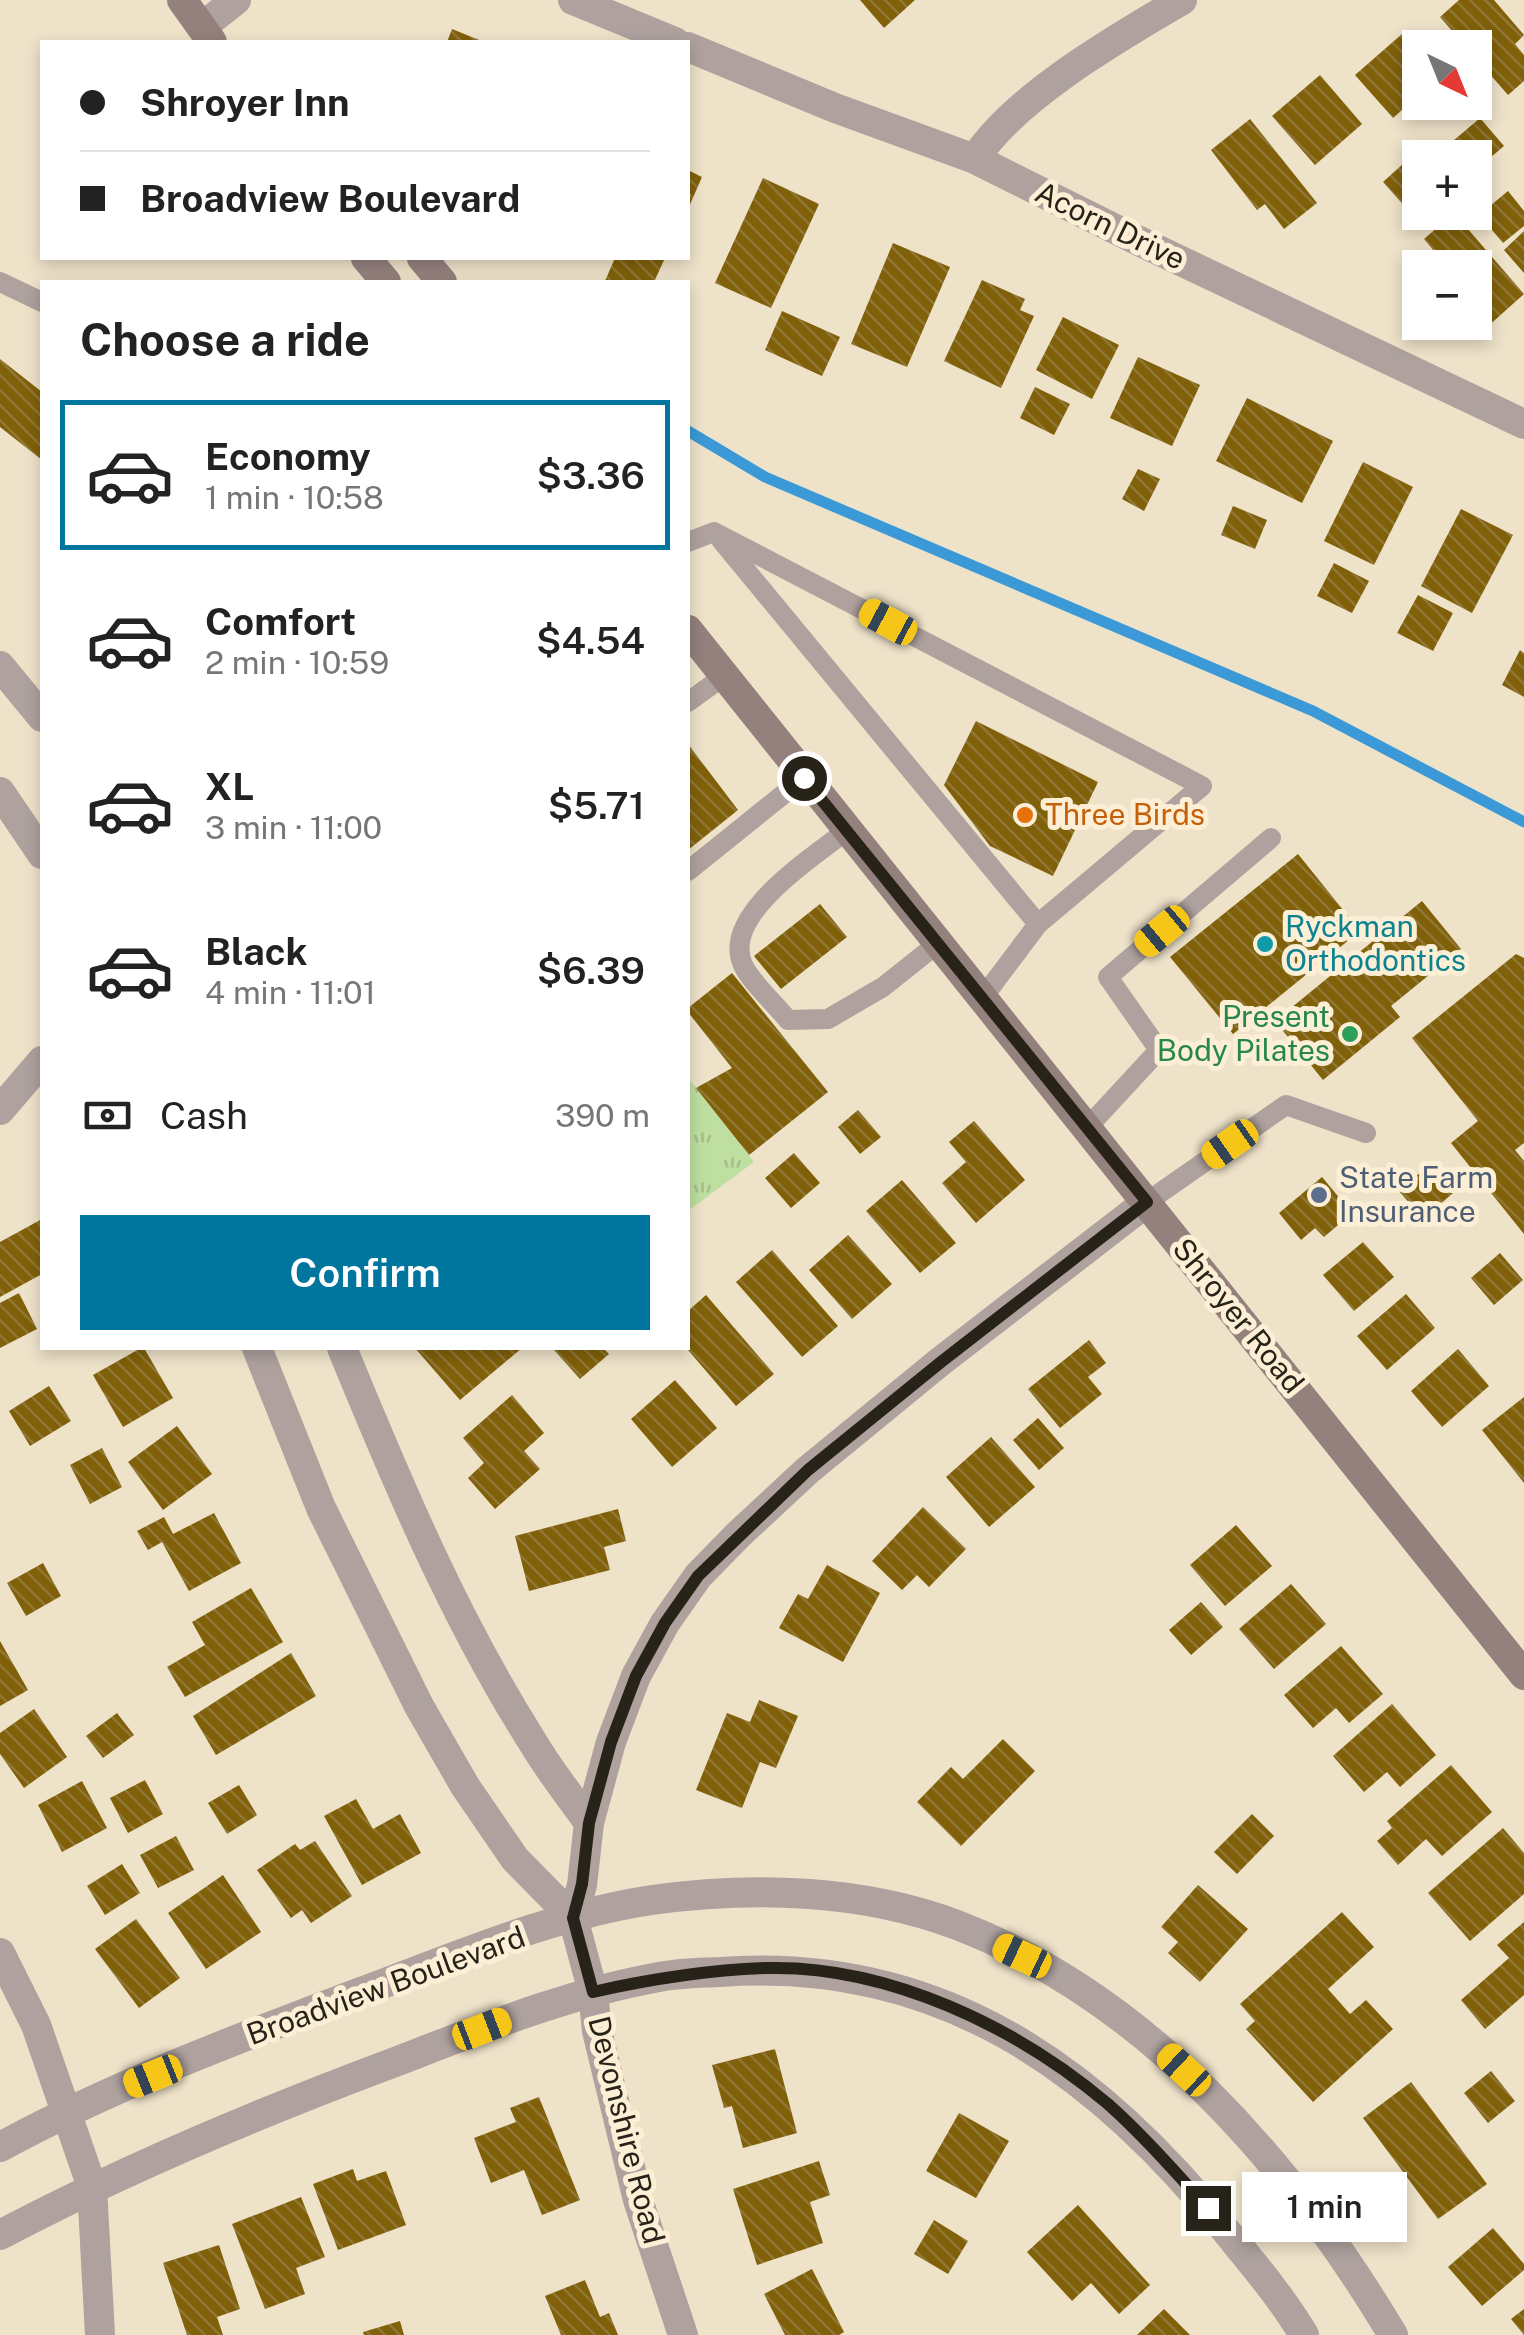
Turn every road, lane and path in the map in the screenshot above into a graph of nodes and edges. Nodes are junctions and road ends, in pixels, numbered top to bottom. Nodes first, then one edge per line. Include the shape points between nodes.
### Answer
1 (182, 0) edge
2 (236, 0) edge
3 (573, 0) edge
4 (1182, 0) edge
5 (213, 37) edge
6 (671, 40) edge
7 (690, 49) edge
8 (974, 160) junction
9 (368, 260) edge
10 (424, 260) edge
11 (384, 280) edge
12 (440, 280) edge
13 (0, 282) edge
14 (40, 301) edge
15 (1524, 424) edge
16 (714, 532) junction
17 (690, 541) edge
18 (690, 633) edge
19 (0, 666) edge
20 (724, 676) junction
21 (690, 701) edge
22 (40, 716) edge
23 (804, 778) junction
24 (0, 792) edge
25 (847, 830) junction
26 (1271, 838) dead end
27 (40, 851) edge
28 (690, 869) edge
29 (1038, 924) junction
30 (938, 944) junction
31 (980, 1000) junction
32 (40, 1064) edge
33 (0, 1110) edge
34 (1086, 1129) junction
35 (1366, 1133) dead end
36 (1147, 1202) junction
37 (257, 1350) edge
38 (343, 1350) edge
39 (1524, 1675) edge
40 (589, 1823) junction
41 (573, 1918) junction
42 (0, 1953) edge
43 (593, 1992) junction
44 (67, 2110) junction
45 (0, 2147) edge
46 (92, 2186) junction
47 (0, 2235) edge
48 (100, 2335) edge
49 (684, 2335) edge
50 (1304, 2335) edge
51 (1393, 2335) edge

1 - 5 main road
2 - 5 street
3 - 6 street
4 - 8 street via 1036,95 1005,120
7 - 8 street, Acorn Drive
8 - 15 street, Acorn Drive
9 - 11 main road
10 - 12 main road
13 - 14 lane
16 - 17 lane
16 - 29 lane
16 - 29 lane via 1202,786
18 - 20 main road, Shroyer Road
19 - 22 street
20 - 21 lane
20 - 23 main road, Shroyer Road
23 - 25 main road, Shroyer Road
23 - 28 lane
24 - 27 street
25 - 30 main road, Shroyer Road
25 - 30 lane via 752,910 739,938 742,964 788,1020 828,1019
26 - 34 lane via 1108,977 1159,1050
29 - 31 lane
30 - 31 main road, Shroyer Road
31 - 34 main road, Shroyer Road
32 - 33 street
34 - 36 main road, Shroyer Road
35 - 36 lane via 1286,1105
36 - 39 main road, Shroyer Road
36 - 40 street, Devonshire Road via 808,1470 698,1576 636,1676
37 - 41 street via 322,1508 419,1706 515,1858
38 - 40 street via 394,1476 489,1668
40 - 41 street, Devonshire Road
41 - 43 street, Devonshire Road
41 - 44 street, Broadview Boulevard via 490,1943
41 - 51 street, Broadview Boulevard via 651,1900 770,1891 895,1908 955,1924 1022,1956 1156,2045 1211,2096 1317,2220
42 - 44 street
43 - 46 street via 312,2093
43 - 49 street, Devonshire Road via 638,2200
43 - 50 street via 662,1976 770,1968 929,1996 1044,2058 1107,2104 1156,2150 1256,2267
44 - 45 street, Broadview Boulevard
44 - 46 street
46 - 47 street
46 - 48 street

